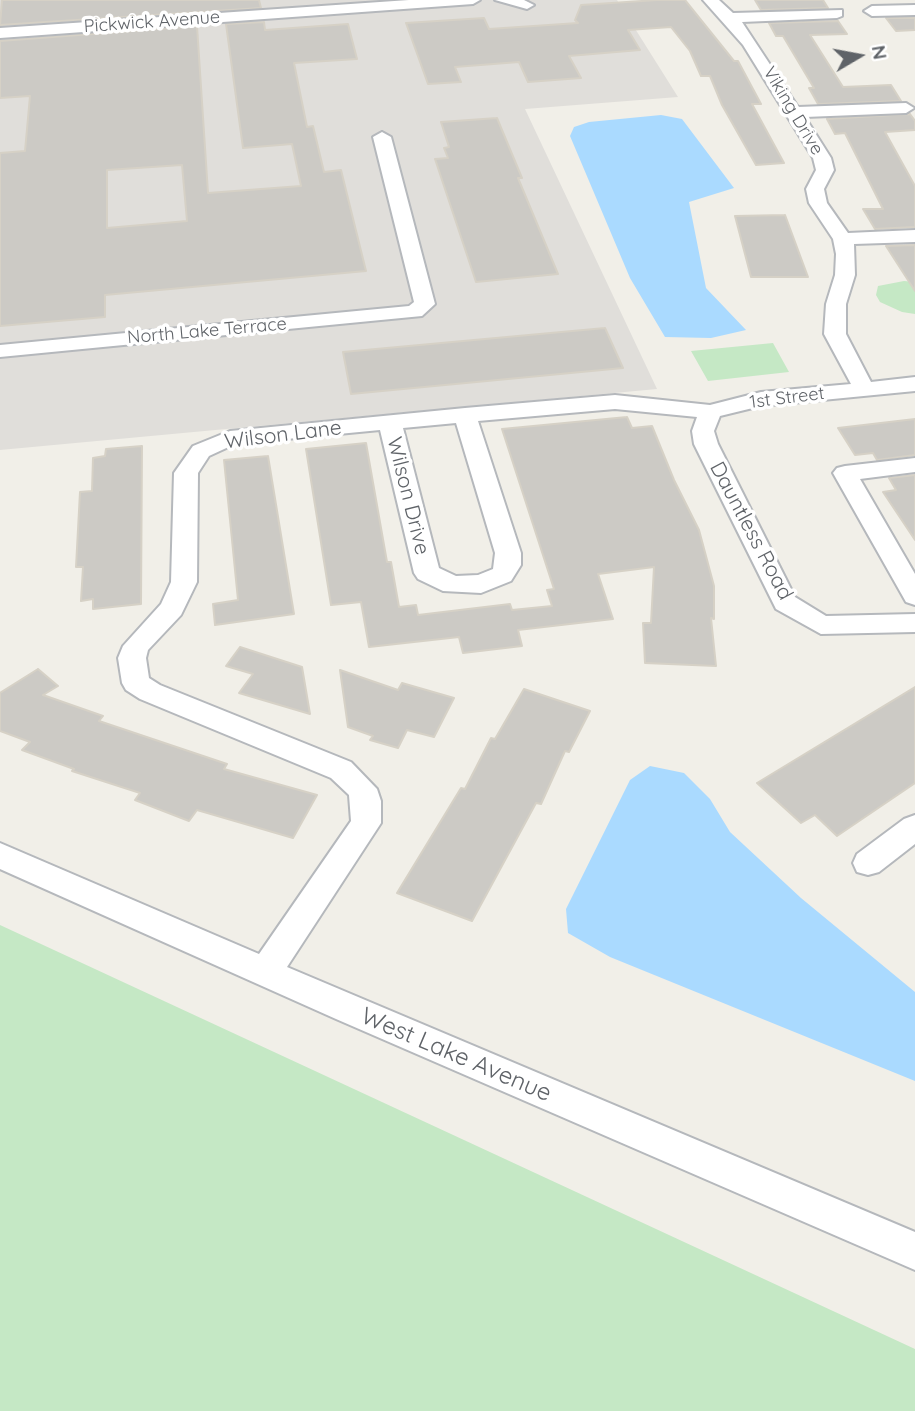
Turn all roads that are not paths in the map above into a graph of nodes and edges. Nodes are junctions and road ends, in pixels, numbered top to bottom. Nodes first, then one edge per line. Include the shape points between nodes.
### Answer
1 (472, 0) edge
2 (502, 0) edge
3 (710, 0) edge
4 (396, 3) edge
5 (527, 5) dead end
6 (915, 10) edge
7 (872, 11) dead end
8 (837, 13) dead end
9 (729, 18) junction
10 (0, 33) edge
11 (906, 108) dead end
12 (794, 112) junction
13 (382, 137) dead end
14 (915, 236) edge
15 (843, 239) junction
16 (0, 351) edge
17 (915, 384) edge
18 (865, 389) junction
19 (710, 412) junction
20 (465, 415) junction
21 (390, 423) junction
22 (915, 465) edge
23 (915, 597) edge
24 (915, 623) edge
25 (915, 827) edge
26 (0, 855) edge
27 (868, 863) dead end
28 (265, 972) junction
29 (915, 1251) edge

1 - 4 street, Pickwick Avenue
2 - 5 street
3 - 9 street, Viking Drive
4 - 10 street, Pickwick Avenue
6 - 7 street
8 - 9 street
9 - 12 street, Viking Drive
11 - 12 street
12 - 15 street, Viking Drive via 822,158 825,170 815,189 818,203
13 - 16 street, North Lake Terrace via 425,303 415,312
14 - 15 street
15 - 18 street via 845,275 836,304 835,334
17 - 18 street, 1st Street
18 - 19 street, 1st Street via 761,399
19 - 20 street, Wilson Lane via 605,402
19 - 24 street, Dauntless Road via 703,431 706,444 785,603 821,625
20 - 21 street, Wilson Lane
20 - 21 street, Wilson Drive via 508,553 502,575 481,584 452,585 427,573
21 - 28 street, Wilson Lane via 230,439 201,451 186,474 180,597 136,646 132,658 136,683 150,692 341,771 362,789 366,823
22 - 23 street via 845,473
25 - 27 street
26 - 28 street, West Lake Avenue
28 - 29 street, West Lake Avenue

